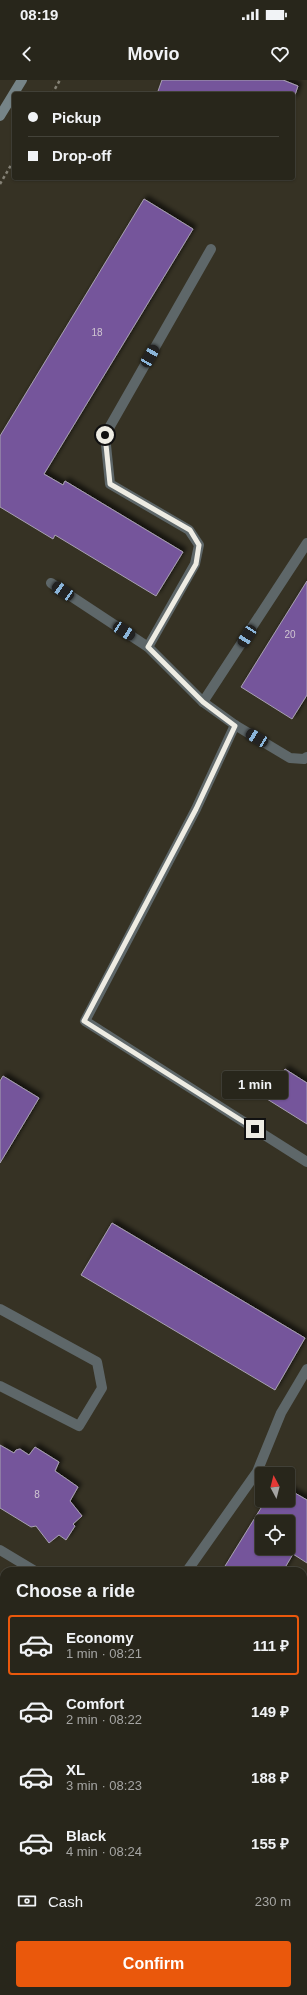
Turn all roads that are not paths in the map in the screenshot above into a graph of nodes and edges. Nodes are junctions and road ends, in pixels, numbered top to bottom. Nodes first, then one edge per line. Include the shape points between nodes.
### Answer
1 (22, 80) edge
2 (15, 92) edge
3 (12, 96) edge
4 (0, 116) edge
5 (211, 250) dead end
6 (307, 543) edge
7 (51, 583) dead end
8 (148, 647) junction
9 (203, 702) junction
10 (235, 726) junction
11 (307, 757) edge
12 (307, 1162) edge
13 (0, 1309) edge
14 (307, 1369) edge
15 (0, 1386) edge
16 (0, 1550) edge
17 (28, 1567) edge
18 (189, 1567) edge

1 - 2 street
3 - 4 street
5 - 8 street via 105,435 110,484 190,530 199,545 196,564
6 - 9 street
7 - 8 street
8 - 9 street
9 - 10 street
10 - 11 street via 290,758
10 - 12 street via 196,809 84,1021
13 - 15 street via 97,1362 102,1388 80,1426
14 - 18 street via 281,1413 257,1472
16 - 17 street

